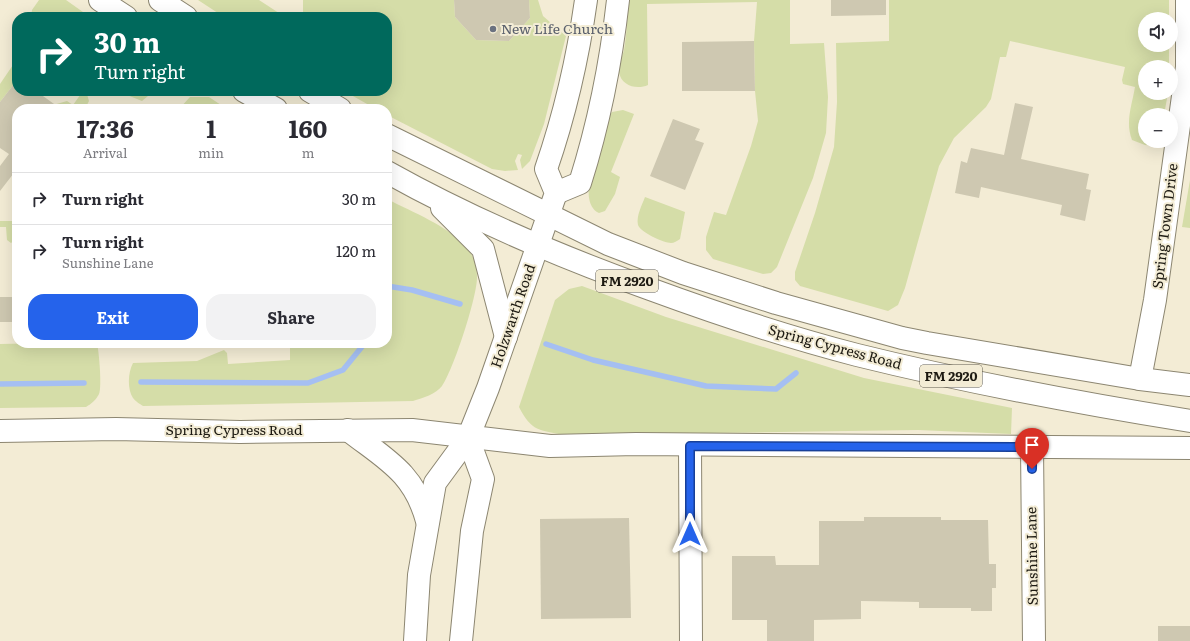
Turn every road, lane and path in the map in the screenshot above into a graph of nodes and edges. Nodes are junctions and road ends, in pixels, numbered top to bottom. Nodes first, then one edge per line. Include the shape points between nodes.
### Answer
1 (100, 0) edge
2 (160, 0) edge
3 (586, 0) edge
4 (618, 0) edge
5 (1186, 0) edge
6 (118, 12) edge
7 (178, 12) edge
8 (253, 96) edge
9 (318, 96) edge
10 (267, 104) edge
11 (332, 104) edge
12 (392, 138) edge
13 (392, 175) edge
14 (556, 193) junction
15 (433, 198) junction
16 (547, 215) junction
17 (537, 247) junction
18 (506, 337) junction
19 (1140, 379) junction
20 (981, 382) junction
21 (1190, 385) edge
22 (1190, 421) edge
23 (348, 430) junction
24 (0, 431) edge
25 (468, 438) junction
26 (690, 446) junction
27 (1032, 447) junction
28 (1190, 448) edge
29 (427, 524) junction
30 (415, 641) edge
31 (461, 641) edge
32 (691, 641) edge
33 (1034, 641) edge

1 - 6 main road
2 - 7 main road
3 - 14 main road via 581,36 560,128 546,168
4 - 14 main road via 613,51 594,137 580,183
5 - 19 main road, Spring Town Drive via 1187,67 1155,300
8 - 10 main road
9 - 11 main road
12 - 16 main road, FM 2920
13 - 15 main road, FM 2920
14 - 16 main road, Holzwarth Road
15 - 17 main road, FM 2920
15 - 18 main road via 483,249
16 - 17 main road, Holzwarth Road
16 - 19 main road, Spring Cypress Road / FM 2920 via 608,244 683,273 776,303 888,334 927,344
17 - 18 main road, Holzwarth Road
17 - 20 main road, Spring Cypress Road / FM 2920 via 717,313 855,354
18 - 25 main road, Holzwarth Road
19 - 20 main road via 1116,393 1005,373
19 - 21 main road, Spring Cypress Road / FM 2920
20 - 22 main road, Spring Cypress Road / FM 2920
23 - 24 main road, Spring Cypress Road
23 - 25 main road, Spring Cypress Road via 412,430
23 - 29 main road via 403,474 422,502
25 - 26 main road, Spring Cypress Road via 550,446
25 - 29 main road, Holzwarth Road via 435,483
25 - 31 main road via 483,479 472,531
26 - 27 main road, Spring Cypress Road
26 - 32 main road
27 - 28 main road, Spring Cypress Road
27 - 33 main road, Sunshine Lane
29 - 30 main road, Holzwarth Road via 419,575

